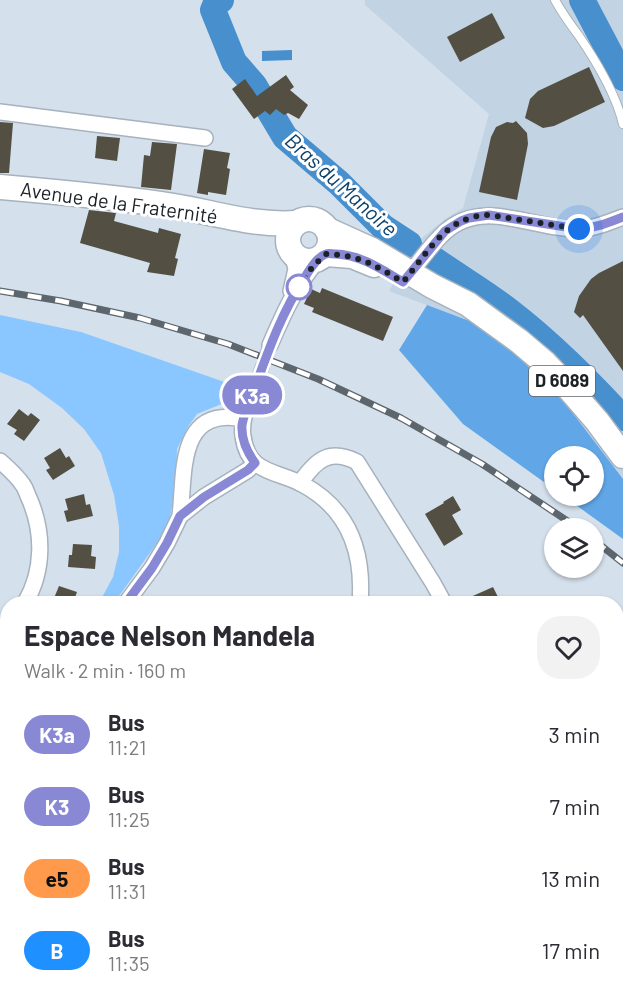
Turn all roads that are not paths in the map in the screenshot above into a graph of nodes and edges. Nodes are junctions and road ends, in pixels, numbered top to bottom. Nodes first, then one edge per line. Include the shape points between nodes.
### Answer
1 (555, 0) edge
2 (0, 112) edge
3 (623, 124) edge
4 (205, 138) dead end
5 (0, 187) edge
6 (623, 217) edge
7 (238, 220) junction
8 (296, 223) junction
9 (328, 230) junction
10 (292, 253) junction
11 (322, 257) junction
12 (407, 277) junction
13 (289, 303) junction
14 (270, 345) tunnel mouth
15 (258, 379) tunnel mouth
16 (243, 419) junction
17 (623, 456) edge
18 (0, 461) edge
19 (255, 463) junction
20 (300, 483) junction
21 (180, 516) junction
22 (28, 596) edge
23 (131, 596) edge
24 (361, 596) edge
25 (440, 596) edge

1 - 3 lane via 593,58
2 - 4 street
5 - 7 main road, Avenue de la Fraternité via 136,201
6 - 12 street via 579,229 489,215 469,218 445,231
7 - 8 main road
7 - 10 main road via 272,236
8 - 9 main road via 310,219
8 - 10 main road via 288,241
9 - 11 main road via 330,242
9 - 12 main road, D 6089 via 372,250
10 - 11 main road via 304,261
10 - 13 street via 296,268
11 - 12 main road, D 6089 via 338,254 362,259
11 - 13 street
12 - 17 main road, D 6089 via 430,298 490,319 519,340 551,369
13 - 14 street
15 - 16 street
16 - 19 street via 245,446
16 - 21 street via 214,419 191,439 184,462
18 - 22 street via 23,485 37,520 40,562
19 - 20 street
19 - 21 street
20 - 24 street via 327,501 347,526 358,552
20 - 25 street via 324,458 341,455 357,462
21 - 23 street via 152,568

